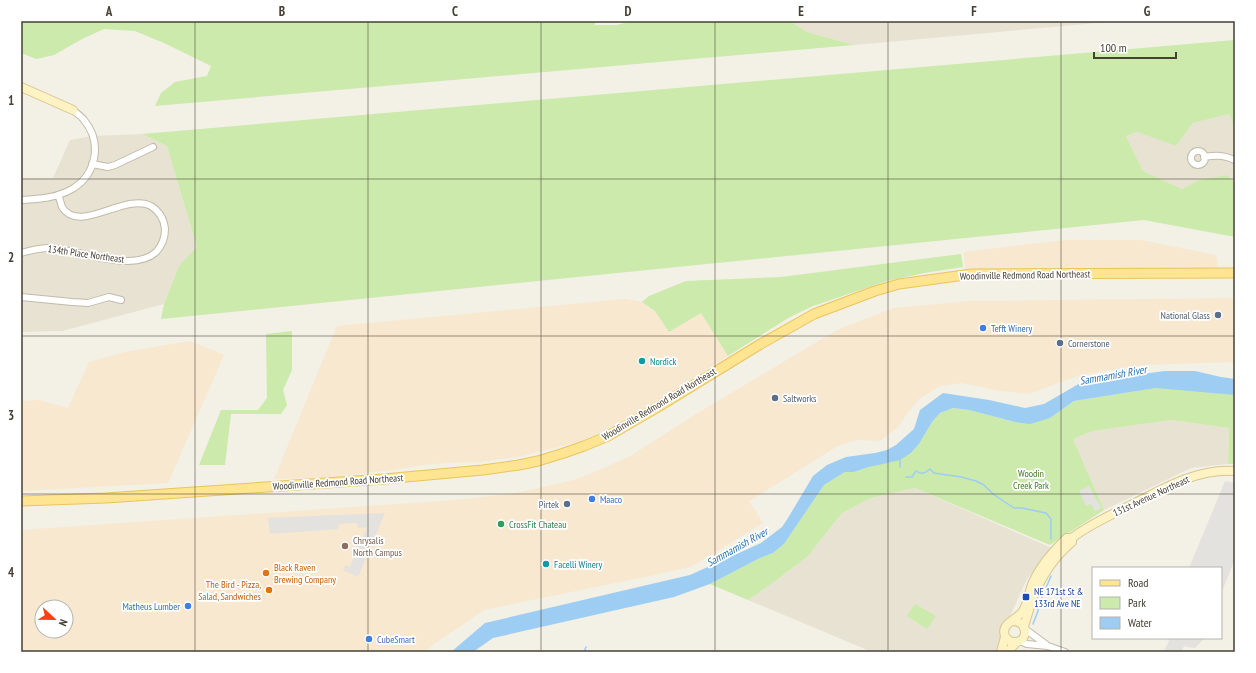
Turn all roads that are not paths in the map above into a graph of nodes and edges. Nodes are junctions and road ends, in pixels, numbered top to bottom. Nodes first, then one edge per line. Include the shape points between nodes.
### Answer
1 (21, 87) edge
2 (73, 110) joint
3 (153, 147) dead end
4 (1204, 157) dead end
5 (1235, 160) edge
6 (92, 164) junction
7 (58, 195) junction
8 (21, 200) edge
9 (21, 253) edge
10 (1235, 273) edge
11 (21, 297) edge
12 (121, 300) dead end
13 (1235, 471) edge
14 (21, 501) edge
15 (1072, 538) junction
16 (1012, 621) junction
17 (1024, 628) junction
18 (1005, 637) junction
19 (1018, 641) junction
20 (1048, 646) junction
21 (1001, 652) edge
22 (1007, 652) edge
23 (1065, 652) edge

1 - 2 main road
2 - 6 street via 84,120 93,134 96,144
3 - 6 street via 108,167
4 - 5 street via 1217,155
6 - 7 street via 81,183
7 - 8 street
7 - 9 street, 134th Place Northeast via 63,207 72,216 80,217 139,202 146,204 163,219 165,228 161,246 148,257 121,261 52,248
10 - 14 main road, Woodinville Redmond Road Northeast via 972,274 899,284 814,314 608,436 564,454 519,465 384,479 106,498
11 - 12 street via 72,302 88,302 109,297
13 - 15 main road, 131st Avenue Northeast via 1217,471 1171,484 1100,520
15 - 16 main road, 131st Avenue Northeast via 1067,538 1045,562 1033,582 1023,610
15 - 17 main road via 1072,542 1058,555 1043,576 1032,600
16 - 17 main road via 1019,622
16 - 18 main road via 1005,627
17 - 19 main road via 1024,636
17 - 20 street
18 - 19 main road via 1010,641
18 - 21 main road
19 - 20 street
19 - 22 main road
20 - 23 street

